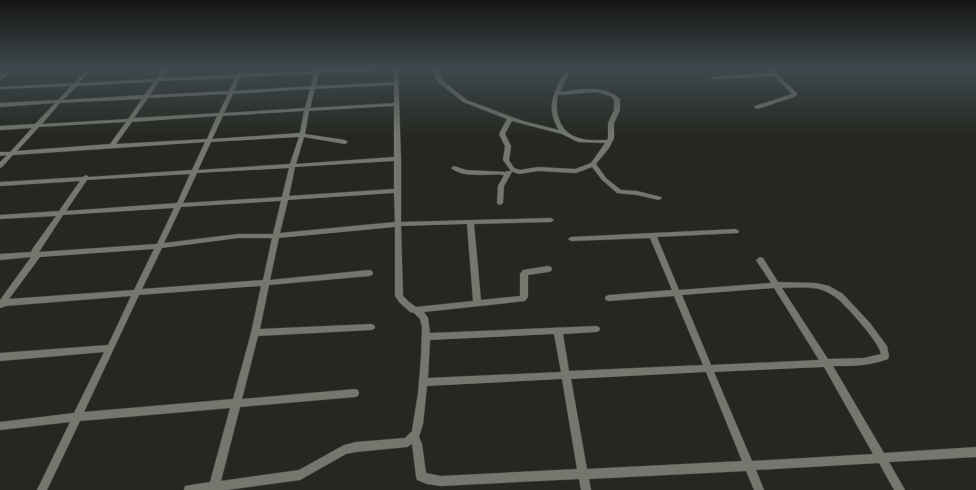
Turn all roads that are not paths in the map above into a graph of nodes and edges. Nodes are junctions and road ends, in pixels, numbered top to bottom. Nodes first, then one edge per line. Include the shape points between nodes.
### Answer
1 (69, 91) edge
2 (151, 91) edge
3 (250, 91) edge
4 (312, 91) edge
5 (396, 91) edge
6 (452, 91) edge
7 (558, 91) edge
8 (793, 91) edge
9 (231, 92) junction
10 (556, 94) junction
11 (147, 97) junction
12 (59, 101) junction
13 (396, 104) junction
14 (0, 105) edge
15 (757, 107) dead end
16 (307, 110) junction
17 (221, 116) junction
18 (510, 119) junction
19 (131, 120) junction
20 (38, 125) junction
21 (0, 128) edge
22 (564, 133) junction
23 (302, 135) junction
24 (208, 142) junction
25 (345, 142) dead end
26 (609, 142) junction
27 (112, 146) junction
28 (0, 154) edge
29 (11, 154) junction
30 (398, 159) junction
31 (593, 164) junction
32 (293, 165) junction
33 (0, 166) edge
34 (454, 168) dead end
35 (512, 169) junction
36 (194, 171) junction
37 (508, 174) junction
38 (86, 177) junction
39 (0, 184) edge
40 (398, 191) junction
41 (286, 198) junction
42 (659, 198) dead end
43 (500, 202) dead end
44 (179, 205) junction
45 (62, 214) junction
46 (0, 217) edge
47 (551, 220) dead end
48 (470, 222) junction
49 (398, 224) junction
50 (736, 231) dead end
51 (276, 236) junction
52 (653, 236) junction
53 (571, 239) dead end
54 (159, 246) junction
55 (37, 255) junction
56 (0, 257) edge
57 (760, 260) dead end
58 (548, 269) dead end
59 (369, 273) dead end
60 (266, 283) junction
61 (778, 285) junction
62 (137, 292) junction
63 (677, 292) junction
64 (609, 298) dead end
65 (476, 303) junction
66 (1, 304) edge
67 (413, 310) junction
68 (371, 327) dead end
69 (596, 329) dead end
70 (558, 331) junction
71 (255, 333) junction
72 (426, 337) junction
73 (110, 348) junction
74 (0, 357) edge
75 (826, 363) junction
76 (707, 368) junction
77 (565, 376) junction
78 (423, 382) junction
79 (355, 393) dead end
80 (237, 403) junction
81 (77, 417) junction
82 (0, 426) edge
83 (414, 437) junction
84 (976, 452) edge
85 (880, 457) junction
86 (749, 466) junction
87 (583, 473) junction
88 (213, 488) edge
89 (42, 490) edge
90 (190, 490) edge
91 (586, 490) edge
92 (759, 490) edge
93 (900, 490) edge

1 - 12 street
2 - 11 street
3 - 9 street
4 - 16 street
5 - 13 street
6 - 18 street via 465,101
7 - 10 street
8 - 15 street via 796,94
9 - 11 street
9 - 17 street
10 - 22 street via 555,116
10 - 26 street via 601,91 614,96 617,99 617,110 611,123 612,135
11 - 12 street
11 - 19 street
12 - 14 street
12 - 20 street
13 - 16 street
13 - 30 street
16 - 17 street
16 - 23 street
17 - 19 street
17 - 24 street
18 - 22 street
18 - 35 street via 502,134 508,141 506,160
19 - 20 street
19 - 27 street
20 - 21 street
20 - 29 street
22 - 26 street via 578,140
23 - 24 street
23 - 25 street
23 - 32 street
24 - 27 street
24 - 36 street
26 - 31 street
27 - 29 street
28 - 29 street
29 - 33 street
30 - 32 street
30 - 40 street
31 - 35 street via 576,171 543,169 520,172
31 - 42 street via 604,179 619,192
32 - 36 street
32 - 41 street
34 - 37 street via 461,172
35 - 37 street
36 - 38 street
36 - 44 street
37 - 43 street via 501,186
38 - 39 street
38 - 45 street
40 - 41 street
40 - 49 street
41 - 44 street
41 - 51 street
44 - 45 street
44 - 54 street
45 - 46 street
45 - 55 street via 35,250
47 - 48 street
48 - 49 street
48 - 65 street
49 - 51 street
49 - 67 street via 399,296 402,302
50 - 52 street
51 - 54 street via 238,236
51 - 60 street
52 - 53 street
52 - 63 street
54 - 55 street
54 - 62 street
55 - 56 street
55 - 66 street
57 - 61 street
58 - 65 street via 524,274 522,299
59 - 60 street
60 - 62 street
60 - 71 street
61 - 63 street
61 - 75 street
61 - 75 street via 816,286 833,291 867,325 884,348 885,356 879,359
62 - 66 street
62 - 73 street
63 - 64 street
63 - 76 street
65 - 67 street
67 - 72 street via 423,317
68 - 71 street
69 - 70 street
70 - 72 street
70 - 77 street
71 - 80 street
72 - 78 street
73 - 74 street
73 - 81 street
75 - 76 street
75 - 85 street
76 - 77 street
76 - 86 street
77 - 78 street
77 - 87 street
78 - 83 street via 419,424
79 - 80 street
80 - 81 street
80 - 88 street
81 - 82 street
81 - 89 street
83 - 87 street via 421,476 427,479 441,481
83 - 88 street via 407,442 344,450 300,475
84 - 85 street
85 - 86 street
85 - 93 street
86 - 87 street
86 - 92 street
87 - 91 street
88 - 90 street

